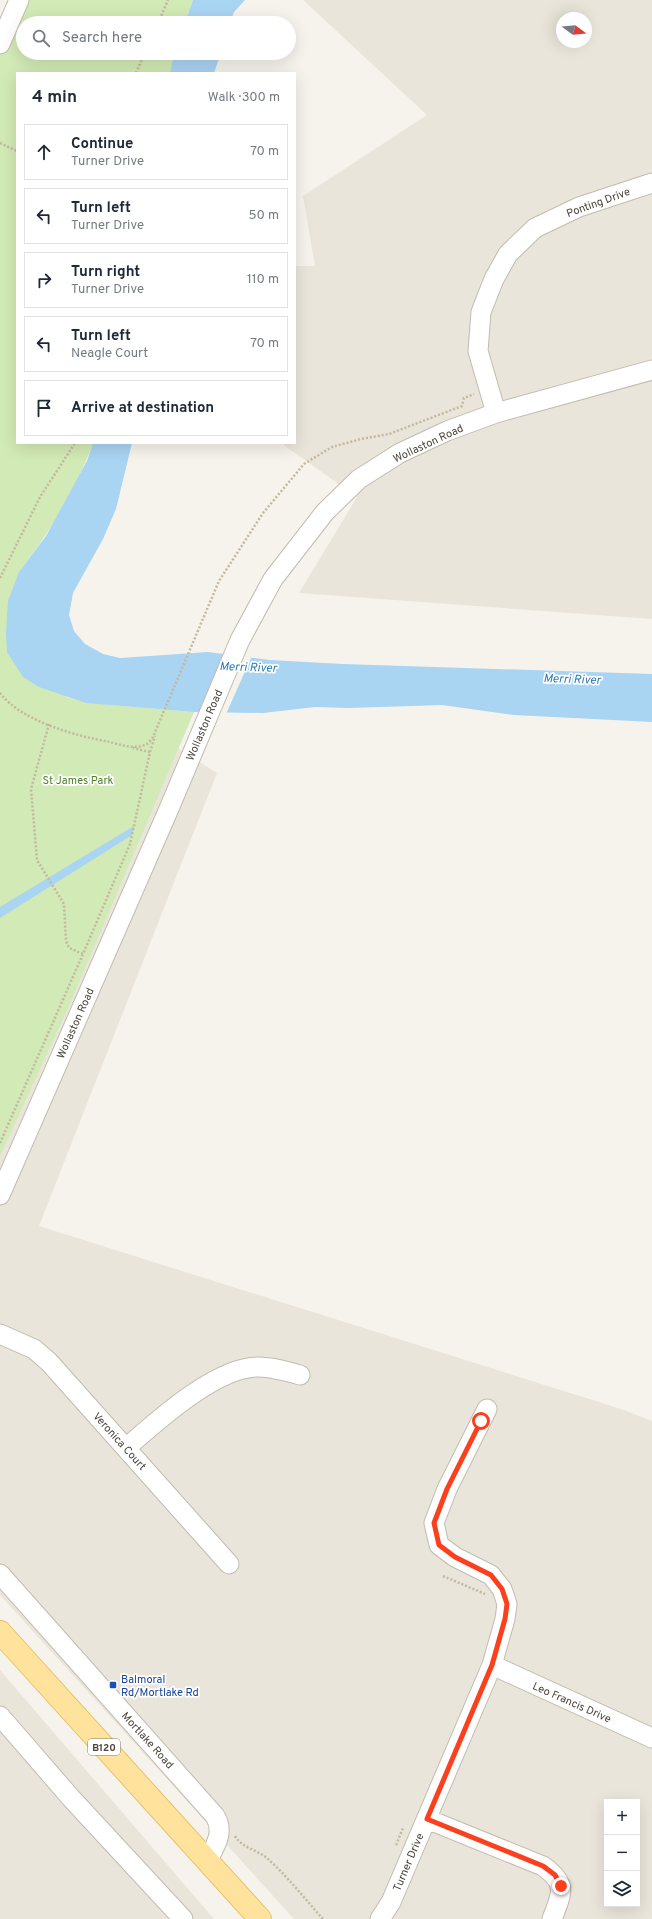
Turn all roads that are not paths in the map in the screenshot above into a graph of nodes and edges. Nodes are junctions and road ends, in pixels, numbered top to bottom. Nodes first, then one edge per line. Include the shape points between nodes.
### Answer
1 (19, 0) edge
2 (0, 44) edge
3 (652, 183) edge
4 (652, 370) edge
5 (496, 413) junction
6 (0, 1195) edge
7 (0, 1334) edge
8 (300, 1375) dead end
9 (487, 1409) dead end
10 (126, 1448) junction
11 (229, 1564) dead end
12 (0, 1574) edge
13 (0, 1632) edge
14 (492, 1665) junction
15 (0, 1716) edge
16 (652, 1738) edge
17 (427, 1819) junction
18 (207, 1862) junction
19 (183, 1919) edge
20 (260, 1919) edge
21 (380, 1919) edge
22 (552, 1919) edge

1 - 2 street
3 - 5 street, Ponting Drive via 579,207 535,228 508,254 494,279 481,312 478,351
4 - 5 street, Wollaston Road
5 - 6 street, Wollaston Road via 447,431 400,453 359,479 325,512 274,579 240,640
7 - 10 street, Veronica Court via 34,1349 49,1362
8 - 10 street via 276,1368 236,1370 193,1393
9 - 14 street, Turner Drive via 447,1489 434,1523 439,1545 455,1557 491,1575 502,1589 507,1604
10 - 11 street, Veronica Court
12 - 18 street, Mortlake Road via 215,1816 220,1825 220,1832
13 - 18 main road, B120
14 - 16 street, Leo Francis Drive
14 - 17 street, Turner Drive
15 - 19 street via 71,1798
17 - 21 street, Turner Drive via 391,1902
17 - 22 street via 543,1866 555,1875 561,1891
18 - 20 main road, B120

